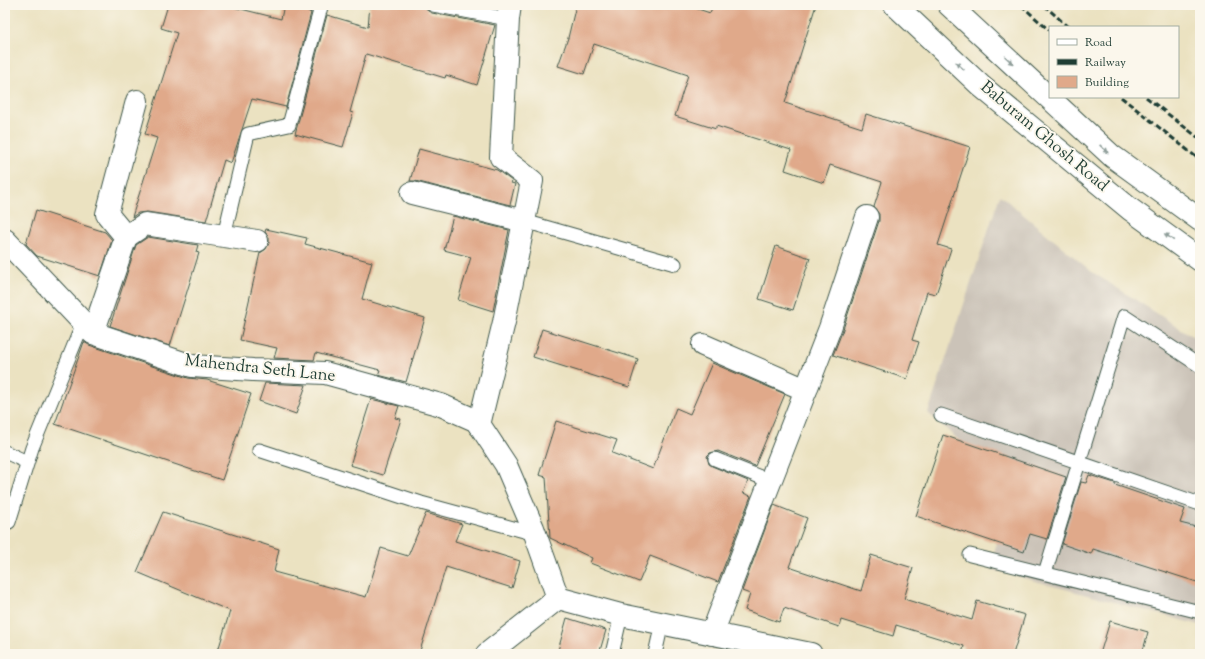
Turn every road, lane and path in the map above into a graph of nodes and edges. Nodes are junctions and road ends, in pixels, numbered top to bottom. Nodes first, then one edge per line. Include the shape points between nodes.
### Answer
1 (433, 5) edge
2 (895, 5) edge
3 (949, 5) edge
4 (319, 6) edge
5 (509, 12) edge
6 (1049, 98) edge
7 (1049, 98) edge
8 (137, 100) dead end
9 (412, 193) dead end
10 (866, 217) dead end
11 (524, 220) junction
12 (1200, 220) edge
13 (224, 236) junction
14 (126, 237) junction
15 (5, 240) edge
16 (257, 241) dead end
17 (1200, 260) edge
18 (675, 264) dead end
19 (88, 328) junction
20 (703, 345) dead end
21 (1200, 366) edge
22 (806, 390) junction
23 (942, 415) dead end
24 (479, 425) junction
25 (259, 450) dead end
26 (5, 452) edge
27 (715, 459) dead end
28 (27, 462) junction
29 (1080, 463) junction
30 (770, 481) junction
31 (1200, 504) edge
32 (9, 522) dead end
33 (534, 534) junction
34 (970, 555) dead end
35 (1045, 573) junction
36 (558, 598) junction
37 (1200, 612) edge
38 (620, 616) junction
39 (662, 623) junction
40 (712, 634) junction
41 (487, 654) edge
42 (612, 654) edge
43 (655, 654) edge
44 (811, 654) edge

1 - 5 lane
17 -> 2 street, Baburam Ghosh Road via 1130,209 981,86
3 -> 6 street, Baburam Ghosh Road
4 - 13 lane via 289,125 248,134
5 - 11 street via 501,157 532,181
7 -> 12 street, Baburam Ghosh Road via 1112,156
8 - 14 street via 107,214
9 - 11 street
10 - 22 street via 830,328
11 - 18 lane
11 - 24 street via 504,322
13 - 14 street via 145,224
13 - 16 street
14 - 19 street
15 - 19 street, Mahendra Seth Lane
19 - 24 street, Mahendra Seth Lane via 192,366 325,373 441,405 477,421
19 - 28 lane
20 - 22 street
21 - 29 lane via 1124,316
22 - 30 street
23 - 29 lane
24 - 33 street, Mahendra Seth Lane via 506,465
25 - 33 lane via 421,503
26 - 28 lane
27 - 30 lane
28 - 32 lane
29 - 31 lane
29 - 35 lane
30 - 40 street
33 - 36 street, Mahendra Seth Lane
34 - 35 lane
35 - 37 lane
36 - 38 street
36 - 41 street
38 - 39 street
38 - 42 lane
39 - 40 street
39 - 43 lane
40 - 44 street

